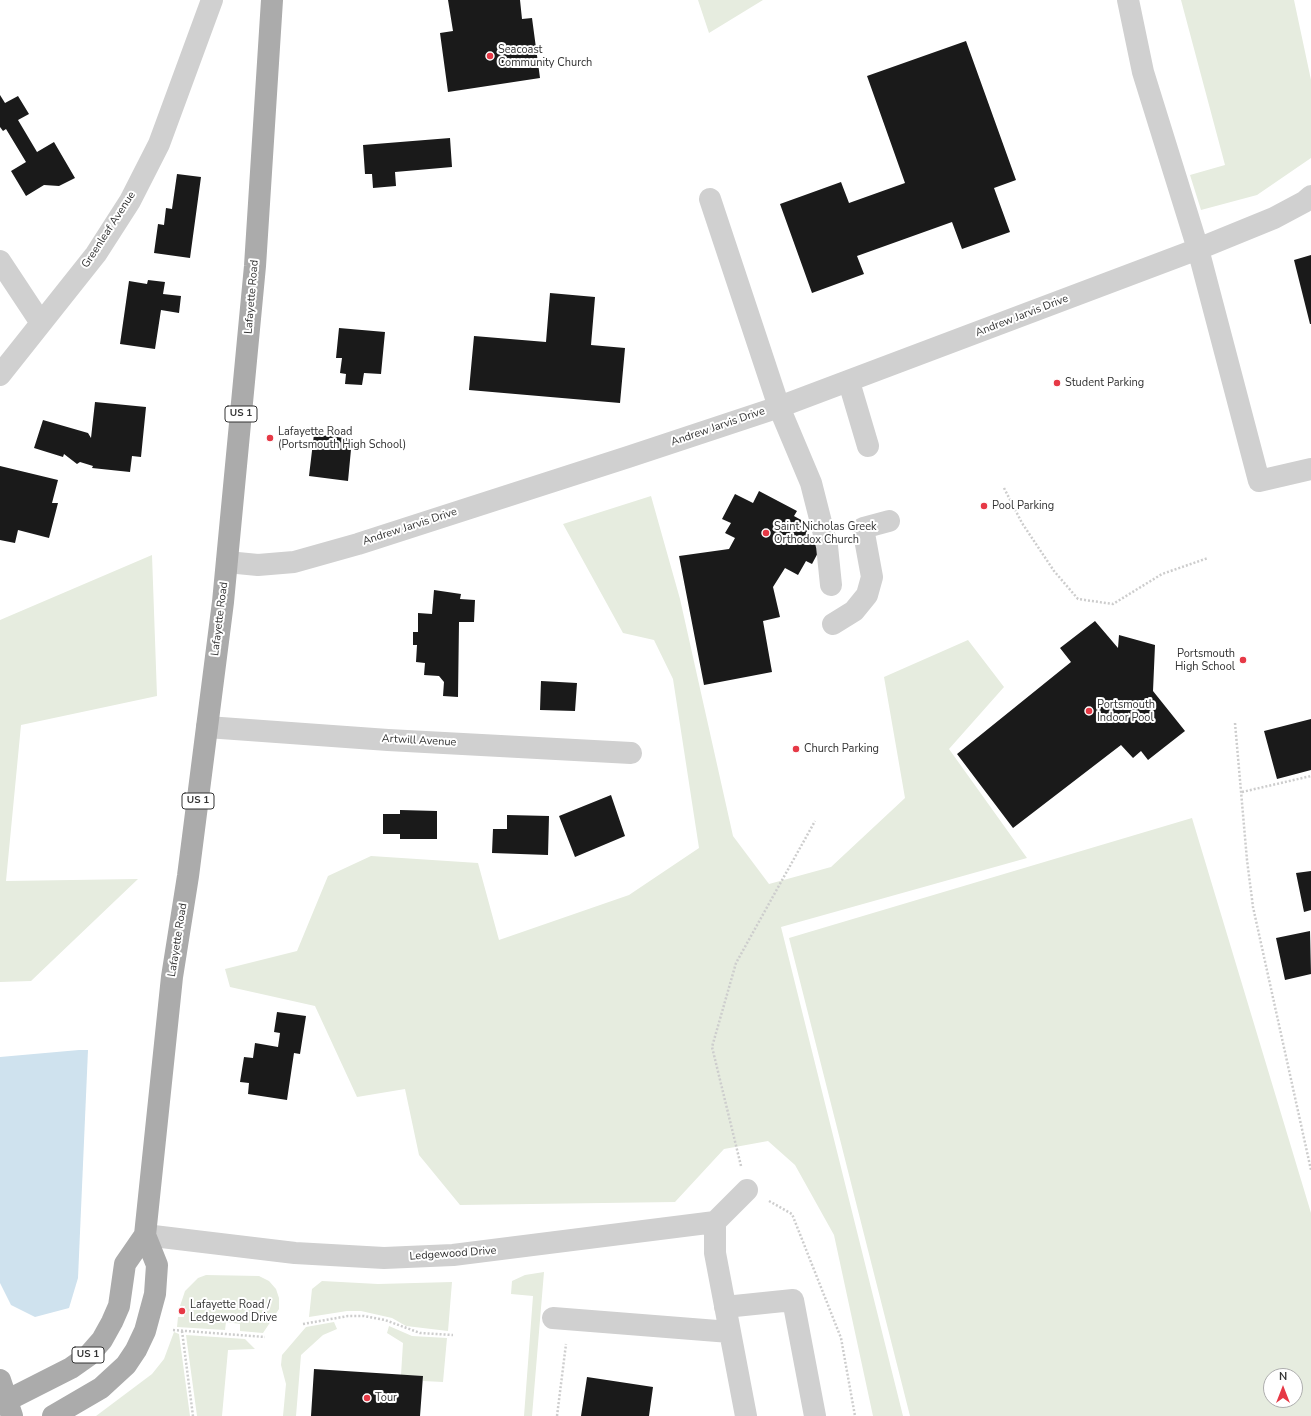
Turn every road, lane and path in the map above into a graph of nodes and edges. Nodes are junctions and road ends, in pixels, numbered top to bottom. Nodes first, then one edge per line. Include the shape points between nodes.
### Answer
1 (212, 0) edge
2 (272, 0) edge
3 (1128, 0) edge
4 (1311, 196) edge
5 (710, 199) dead end
6 (1198, 249) junction
7 (0, 261) edge
8 (41, 323) junction
9 (0, 375) edge
10 (849, 382) junction
11 (779, 407) junction
12 (868, 446) dead end
13 (1311, 469) edge
14 (1004, 488) dead end
15 (889, 521) dead end
16 (1208, 558) dead end
17 (227, 562) junction
18 (831, 586) dead end
19 (833, 624) dead end
20 (1236, 723) dead end
21 (207, 727) junction
22 (631, 753) dead end
23 (1311, 776) edge
24 (1242, 792) junction
25 (815, 821) dead end
26 (1311, 1170) edge
27 (747, 1190) junction
28 (715, 1222) junction
29 (145, 1236) junction
30 (725, 1307) junction
31 (561, 1319) joint
32 (303, 1324) dead end
33 (173, 1330) dead end
34 (182, 1331) junction
35 (730, 1332) junction
36 (453, 1335) dead end
37 (265, 1337) dead end
38 (5, 1400) edge
39 (53, 1416) edge
40 (193, 1416) edge
41 (557, 1416) edge
42 (746, 1416) edge
43 (815, 1416) edge
44 (855, 1416) edge

1 - 8 street, Greenleaf Avenue via 159,144 130,201 96,254
2 - 17 main road, Lafayette Road / US 1 via 255,266
3 - 6 street via 1143,72
4 - 6 street, Andrew Jarvis Drive via 1274,218
5 - 11 street
6 - 10 street, Andrew Jarvis Drive
6 - 13 street via 1259,481
7 - 8 street
8 - 9 street, Greenleaf Avenue
10 - 11 street, Andrew Jarvis Drive
10 - 12 street
11 - 17 street, Andrew Jarvis Drive via 351,546 294,562 258,565
11 - 18 street via 810,484 827,546
14 - 16 path via 1022,523 1054,571 1078,599 1113,604 1162,574
15 - 19 street via 862,528 872,578 867,595 854,611
17 - 21 main road, Lafayette Road / US 1
20 - 24 path
21 - 22 street, Artwill Avenue
21 - 29 main road, Lafayette Road / US 1 via 172,977
23 - 24 path
24 - 26 path via 1253,907
25 - 27 path via 736,963 712,1047
27 - 28 street
27 - 44 path via 792,1214 841,1338
28 - 29 street, Ledgewood Drive via 498,1251 399,1257 295,1253
28 - 30 street via 715,1253
29 - 38 main road, Lafayette Road / US 1 via 125,1264 119,1306 102,1340 88,1356 71,1368
29 - 39 main road, Lafayette Road / US 1 via 157,1265 155,1294 145,1331 136,1350 126,1364 101,1388
30 - 35 street
30 - 43 street via 793,1300
31 - 35 street
31 - 41 path
32 - 36 path via 348,1316 364,1316 385,1320 420,1333
33 - 34 path
34 - 37 path
34 - 40 path
35 - 42 street

